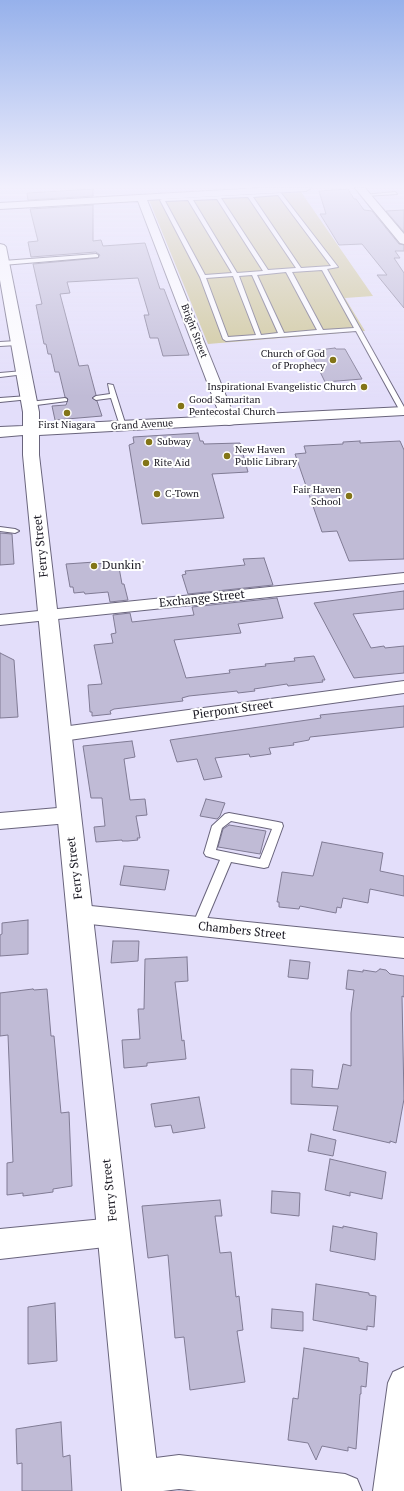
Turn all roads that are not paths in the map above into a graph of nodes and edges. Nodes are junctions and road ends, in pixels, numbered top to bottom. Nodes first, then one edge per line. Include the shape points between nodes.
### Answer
1 (2, 258) edge
2 (75, 258) edge
3 (165, 258) edge
4 (193, 258) edge
5 (225, 258) edge
6 (257, 258) edge
7 (292, 258) edge
8 (328, 258) edge
9 (3, 263) junction
10 (324, 268) junction
11 (288, 270) junction
12 (300, 270) junction
13 (266, 272) junction
14 (254, 273) junction
15 (235, 274) junction
16 (203, 277) junction
17 (3, 278) edge
18 (359, 329) junction
19 (322, 332) junction
20 (282, 335) junction
21 (259, 336) junction
22 (18, 343) junction
23 (0, 344) edge
24 (23, 373) junction
25 (0, 374) edge
26 (110, 385) dead end
27 (114, 396) junction
28 (96, 398) dead end
29 (0, 400) edge
30 (66, 400) dead end
31 (29, 401) junction
32 (404, 411) edge
33 (229, 421) junction
34 (123, 426) junction
35 (32, 430) junction
36 (0, 432) edge
37 (0, 529) edge
38 (15, 531) dead end
39 (404, 578) edge
40 (48, 615) junction
41 (0, 620) edge
42 (404, 687) edge
43 (62, 734) junction
44 (69, 815) junction
45 (0, 821) edge
46 (228, 856) junction
47 (81, 914) junction
48 (198, 926) junction
49 (404, 948) edge
50 (114, 1232) junction
51 (0, 1244) edge
52 (404, 1383) edge
53 (140, 1484) edge
54 (288, 1488) edge
55 (345, 1491) edge
56 (390, 1491) edge

1 - 9 main road, Ferry Street
2 - 9 lane
3 - 33 street, Bright Street
4 - 16 lane
5 - 15 lane
6 - 13 lane
7 - 12 lane
8 - 10 lane via 335,267
9 - 17 main road, Ferry Street
10 - 12 lane
10 - 18 lane
11 - 12 lane
11 - 13 lane
11 - 19 lane
13 - 14 lane
14 - 15 lane
14 - 20 lane
15 - 16 lane
15 - 21 lane
16 - 21 lane via 226,339
17 - 22 main road, Ferry Street
18 - 19 lane
18 - 32 lane
19 - 20 lane
20 - 21 lane
22 - 23 lane
22 - 24 main road, Ferry Street
24 - 25 lane
24 - 31 main road, Ferry Street
26 - 27 lane
27 - 28 lane
27 - 34 lane
29 - 31 lane
30 - 31 lane
31 - 35 main road, Ferry Street
32 - 33 main road, Grand Avenue
33 - 34 main road, Grand Avenue
34 - 35 main road, Grand Avenue
35 - 36 main road, Grand Avenue
35 - 40 main road, Ferry Street via 31,455
37 - 38 lane
39 - 40 street, Exchange Street
40 - 41 street, Exchange Street
40 - 43 main road, Ferry Street
42 - 43 street, Pierpont Street
43 - 44 main road, Ferry Street
44 - 45 street
44 - 47 main road, Ferry Street
46 - 46 lane via 264,864 278,826 229,817 217,826 210,853
46 - 48 lane
47 - 48 street, Chambers Street
47 - 50 main road, Ferry Street
48 - 49 street, Chambers Street
50 - 51 street
50 - 53 main road, Ferry Street
52 - 56 street
53 - 54 street via 180,1472
54 - 55 street

